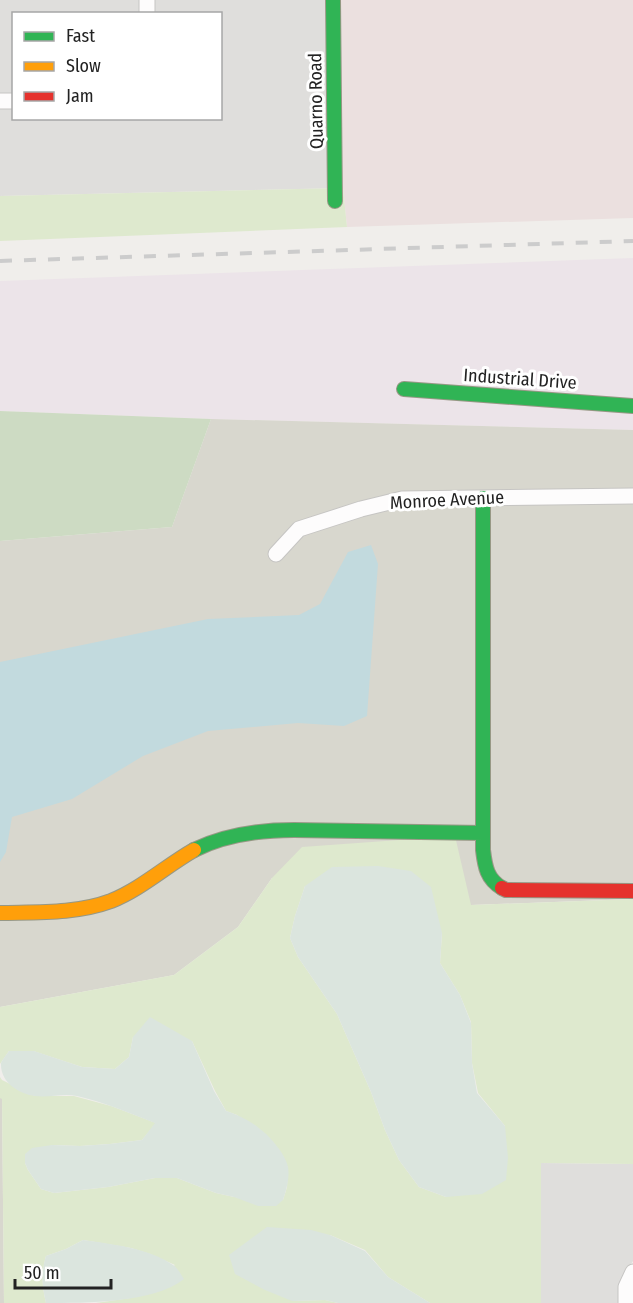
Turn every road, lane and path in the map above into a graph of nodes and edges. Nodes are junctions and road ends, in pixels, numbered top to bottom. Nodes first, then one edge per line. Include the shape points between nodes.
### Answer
1 (333, 0) edge
2 (335, 201) dead end
3 (404, 389) dead end
4 (633, 406) edge
5 (633, 496) edge
6 (483, 498) junction
7 (276, 554) dead end
8 (483, 833) junction
9 (633, 891) edge
10 (0, 912) edge
11 (633, 1272) edge
12 (626, 1303) edge

1 - 2 street, Quarno Road
3 - 4 street, Industrial Drive
5 - 6 street, Monroe Avenue
6 - 7 street, Monroe Avenue via 402,499 361,508 299,529
6 - 8 street
8 - 9 street via 486,871 490,880 506,890
8 - 10 street via 241,833 206,844 123,896 101,904 60,912
11 - 12 street via 626,1287

